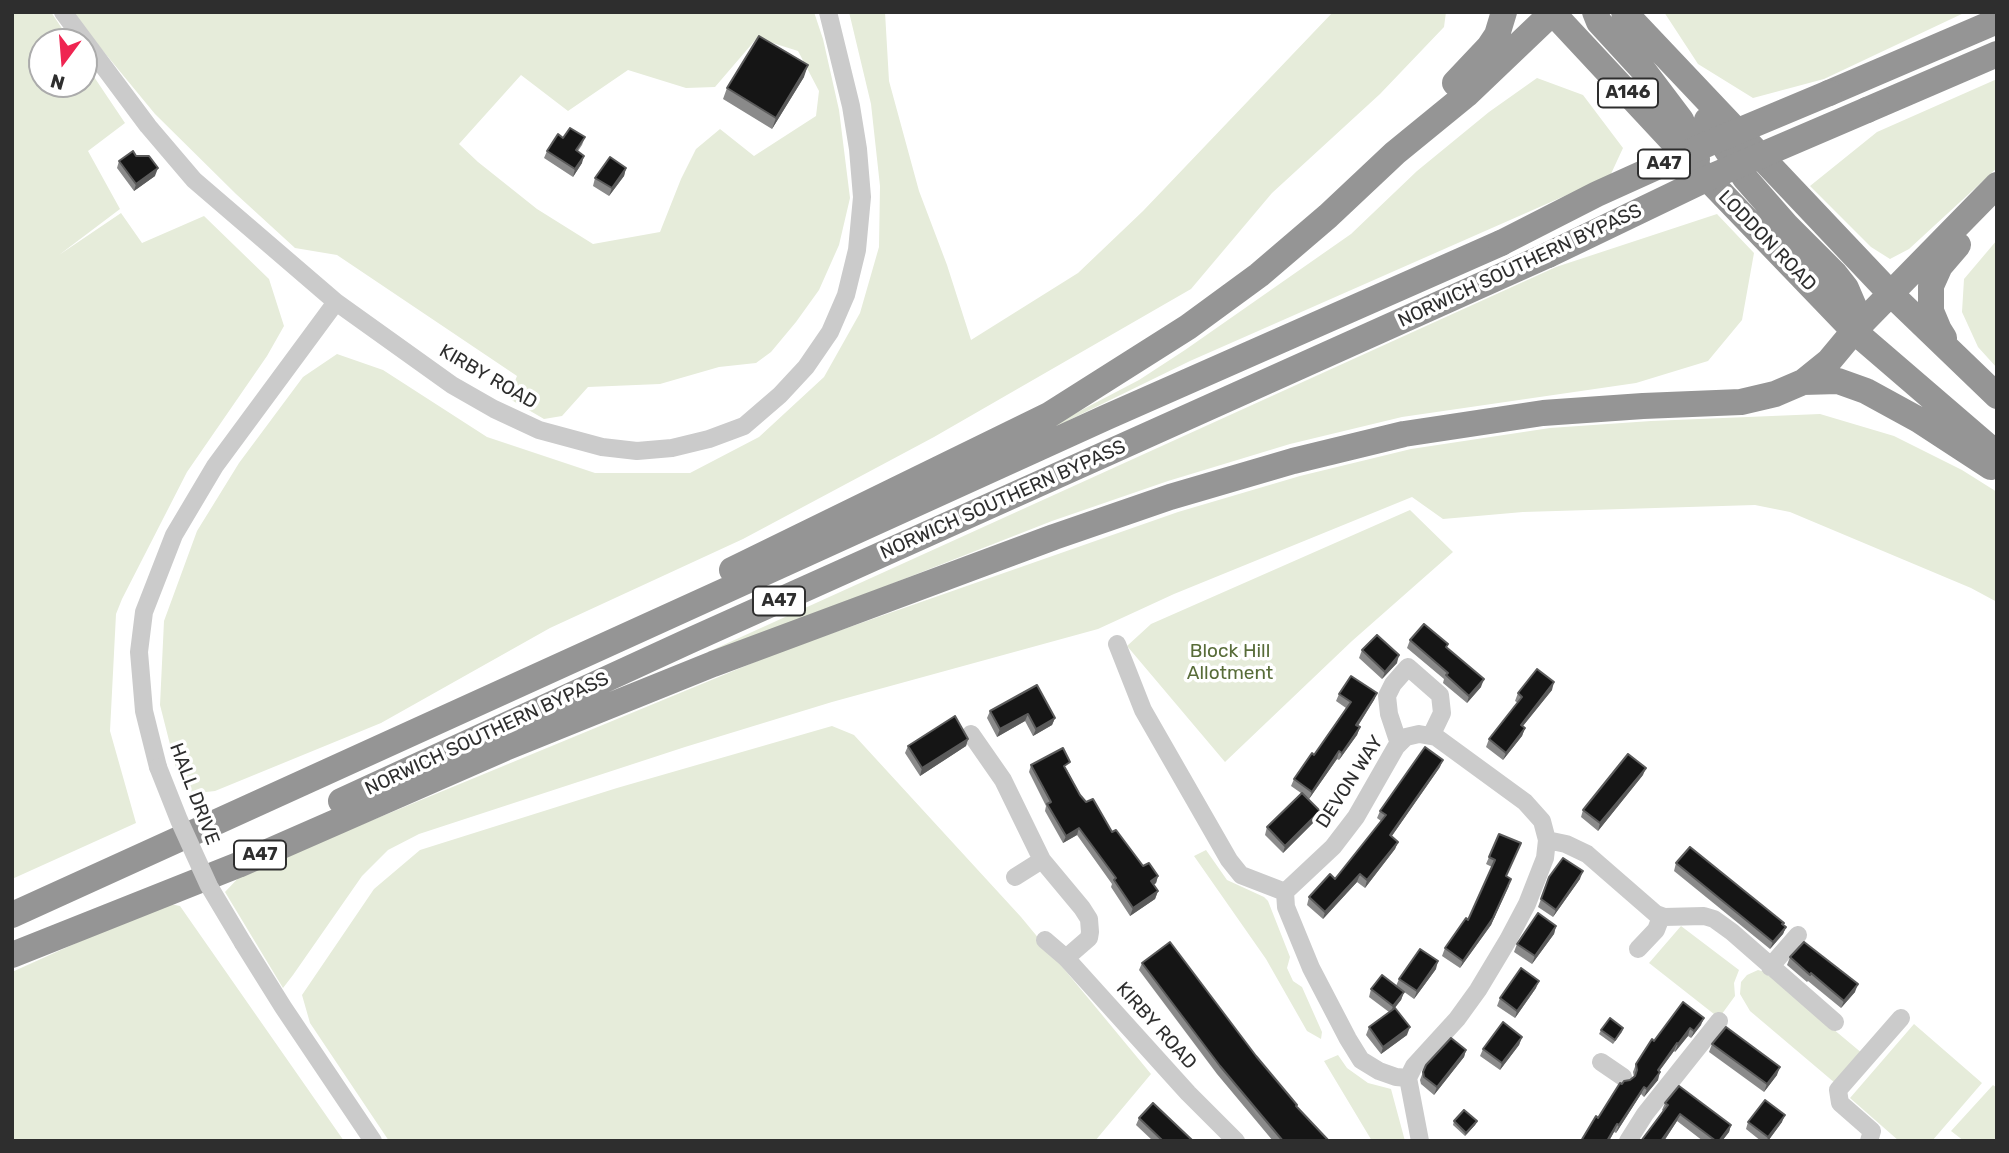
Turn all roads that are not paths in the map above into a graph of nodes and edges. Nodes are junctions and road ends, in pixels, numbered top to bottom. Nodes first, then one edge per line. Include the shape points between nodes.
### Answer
1 (63, 12) edge
2 (828, 12) edge
3 (1504, 12) edge
4 (1552, 12) edge
5 (1595, 12) edge
6 (1624, 12) edge
7 (1997, 21) edge
8 (1997, 54) edge
9 (1668, 58) junction
10 (1395, 153) junction
11 (1703, 174) junction
12 (1997, 185) edge
13 (1997, 207) edge
14 (1890, 293) junction
15 (336, 302) junction
16 (1854, 331) junction
17 (1959, 359) junction
18 (1803, 382) junction
19 (1997, 396) edge
20 (1997, 454) edge
21 (1997, 471) edge
22 (1118, 644) dead end
23 (971, 734) dead end
24 (1431, 736) junction
25 (1399, 744) junction
26 (380, 749) junction
27 (1547, 840) junction
28 (1042, 860) junction
29 (1014, 877) dead end
30 (1285, 892) junction
31 (12, 915) edge
32 (1661, 917) junction
33 (1798, 935) dead end
34 (1045, 940) dead end
35 (1638, 949) dead end
36 (12, 953) edge
37 (1066, 958) junction
38 (1770, 967) junction
39 (1901, 1018) dead end
40 (1719, 1021) dead end
41 (1835, 1022) dead end
42 (1601, 1062) dead end
43 (1623, 1077) dead end
44 (1408, 1078) junction
45 (373, 1141) edge
46 (1236, 1141) edge
47 (1420, 1141) edge
48 (1628, 1141) edge
49 (1869, 1141) edge

1 - 15 street, KIRBY ROAD via 194,180
2 - 15 street, KIRBY ROAD via 858,149 862,197 857,250 846,295 830,332 780,395 744,426 672,448 637,451 539,430 452,385
3 - 10 highway, A47 via 1489,47
4 - 10 highway, A47 via 1466,95
4 - 11 highway, LODDON ROAD / A146
5 - 11 highway, A47 via 1681,120
6 - 9 highway, A146
7 - 26 highway, NORWICH SOUTHERN BYPASS / A47, bridge via 1712,142 1501,243 1107,417
8 - 36 highway, NORWICH SOUTHERN BYPASS / A47, bridge via 1706,179 1548,256 689,641
9 - 14 highway, A146
9 - 16 highway via 1745,178 1846,288 1855,309
10 - 26 highway, A47 via 1259,275 1188,327 1049,415 788,541
11 - 16 highway, LODDON ROAD / A146
12 - 14 highway, A47
13 - 17 highway via 1948,256 1931,286 1931,311
14 - 16 highway, A47
14 - 17 highway, A146
15 - 45 street, HALL DRIVE, bridge via 215,466 174,535 144,612 139,652 144,711 158,767 209,886
16 - 18 highway, A47 via 1829,361
16 - 20 highway, LODDON ROAD / A146
17 - 19 highway, A146
18 - 21 highway, A47 via 1838,381 1866,391
18 - 36 highway, A47 via 1741,402 1543,413 1404,434 1170,498 713,664 505,748 238,865
22 - 30 street via 1143,710 1229,860 1241,875
23 - 28 street via 1003,780
24 - 25 street, DEVON WAY via 1406,737
24 - 25 street via 1441,713 1440,695 1408,667 1387,696
24 - 27 street via 1525,802 1542,821
25 - 30 street, DEVON WAY via 1349,827
26 - 31 highway, NORWICH SOUTHERN BYPASS / A47
27 - 32 street via 1587,854
27 - 44 street via 1545,858 1508,940 1457,1019
28 - 29 street
28 - 37 street via 1082,908 1090,925 1089,938
30 - 44 street via 1286,906 1311,968 1361,1060
32 - 35 street via 1656,930
32 - 38 street via 1714,919
33 - 38 street
34 - 37 street, KIRBY ROAD
37 - 46 street, KIRBY ROAD
38 - 41 street
39 - 49 street via 1838,1090 1840,1103 1872,1131
40 - 48 street via 1677,1084 1650,1100
42 - 43 street
44 - 47 street

